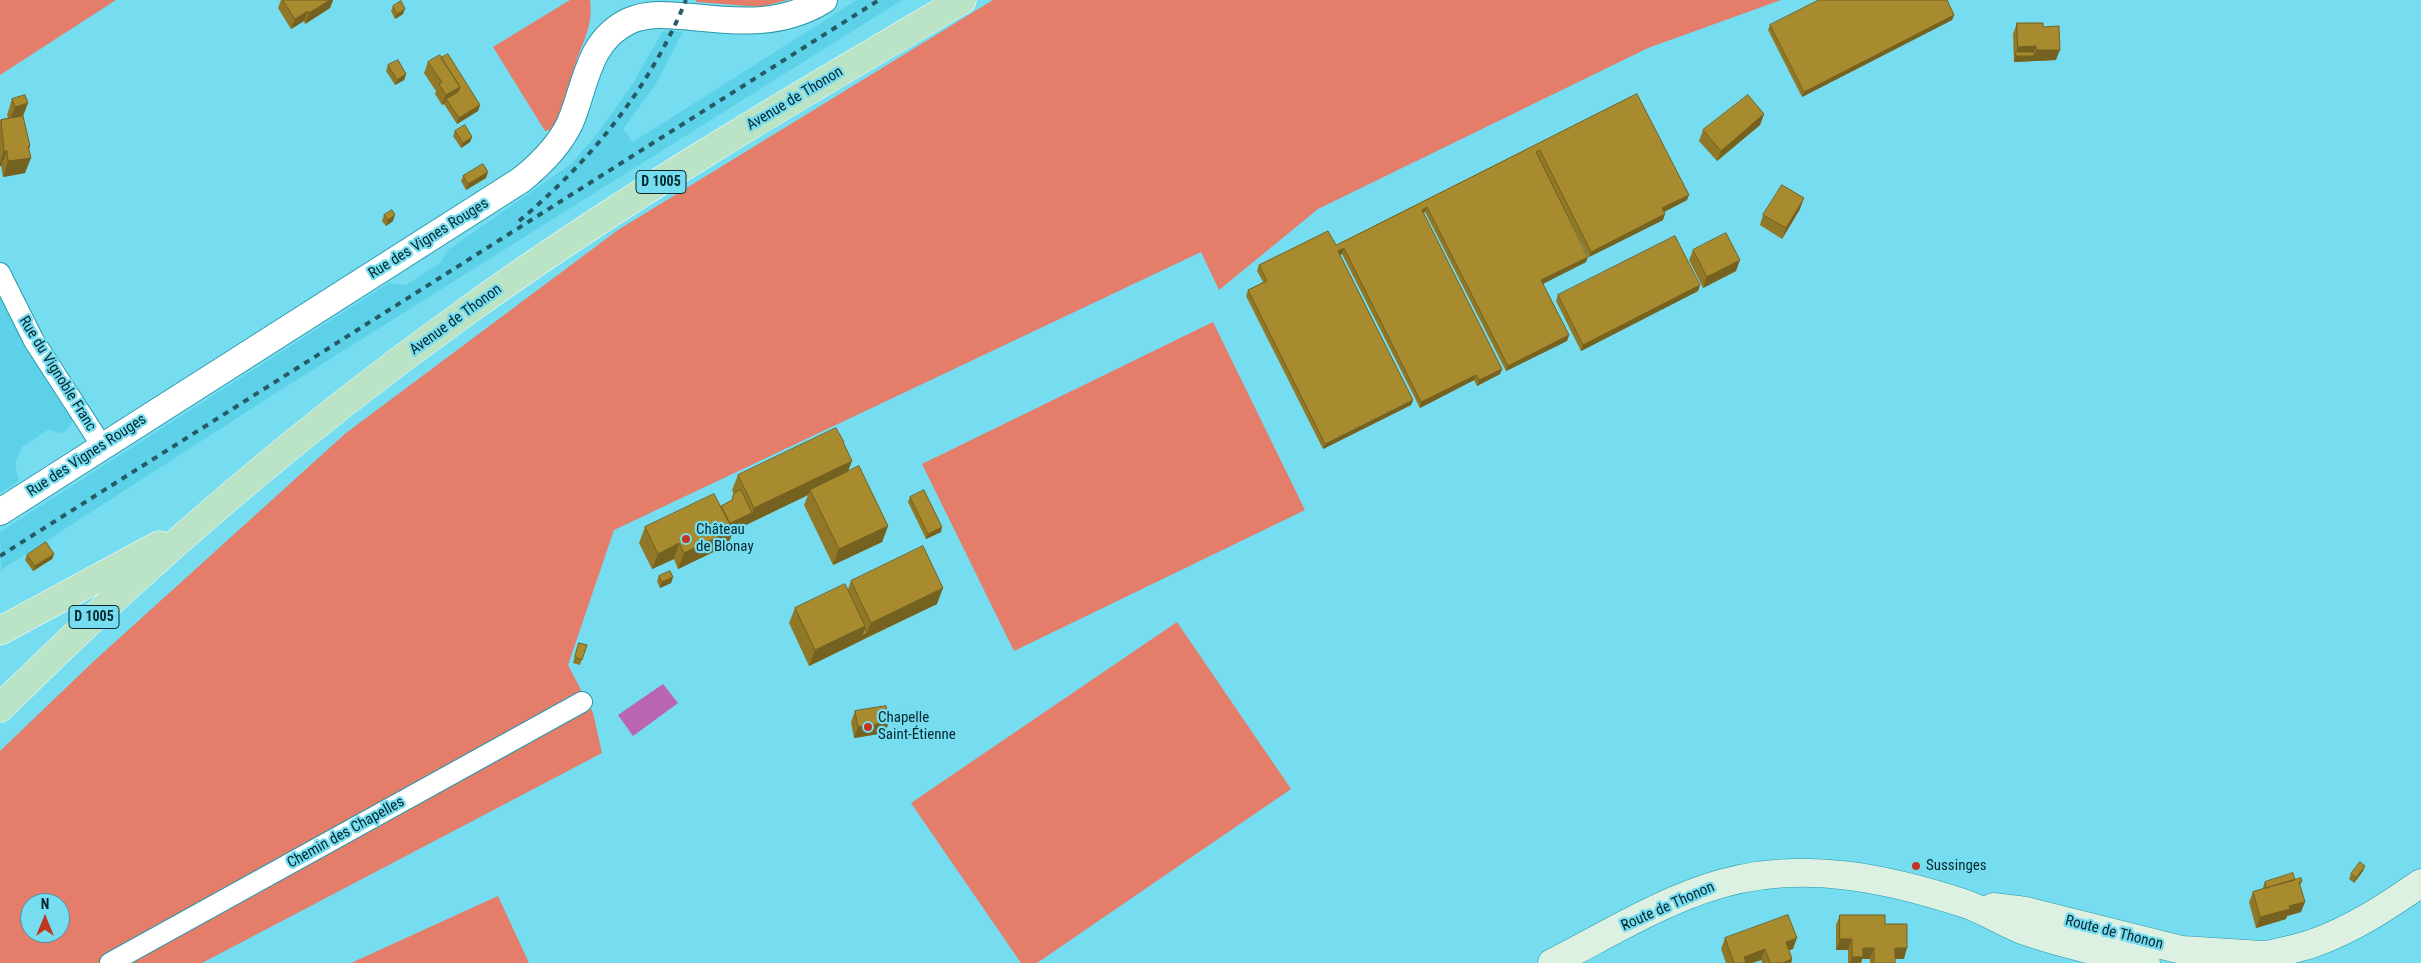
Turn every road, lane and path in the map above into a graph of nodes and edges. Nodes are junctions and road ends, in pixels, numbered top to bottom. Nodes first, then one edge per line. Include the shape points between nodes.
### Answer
1 (824, 0) edge
2 (962, 0) edge
3 (0, 274) edge
4 (102, 446) junction
5 (0, 512) edge
6 (191, 529) junction
7 (0, 614) edge
8 (0, 621) edge
9 (0, 631) edge
10 (582, 702) dead end
11 (0, 708) edge
12 (2421, 883) edge
13 (2088, 946) edge
14 (2262, 956) junction
15 (110, 963) edge
16 (1552, 963) edge
17 (2146, 963) edge
18 (2230, 963) edge

1 - 4 street, Rue des Vignes Rouges via 797,14 771,21 680,16 640,17 628,21 609,35 592,56 570,123 544,160 522,180
2 - 6 main road, Avenue de Thonon / D 1005 via 662,182 464,313 371,382
3 - 4 street, Rue du Vignoble Franc via 34,341
4 - 5 street, Rue des Vignes Rouges
6 - 9 main road
6 - 11 main road, Avenue de Thonon / D 1005
7 - 8 street
10 - 15 street, Chemin des Chapelles
12 - 14 main road, Route de Thonon via 2334,935
13 - 14 main road, Route de Thonon
13 - 16 main road, Route de Thonon via 2025,931 1967,905 1883,881 1815,872 1761,876 1722,884 1675,900
13 - 17 main road, Route de Thonon
14 - 18 main road, Route de Thonon

